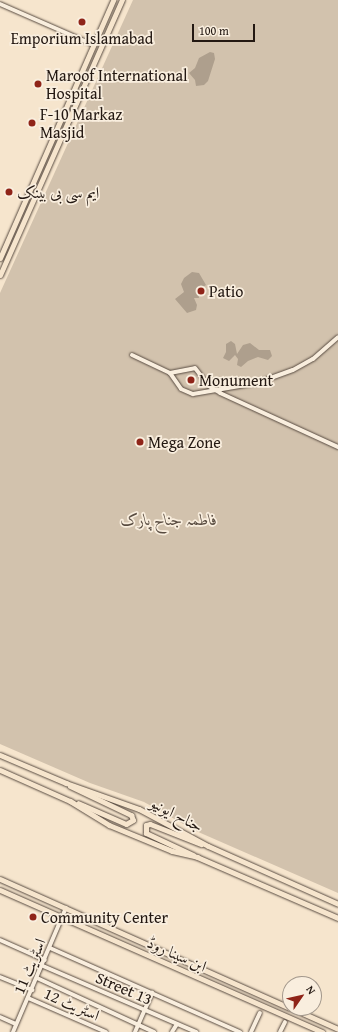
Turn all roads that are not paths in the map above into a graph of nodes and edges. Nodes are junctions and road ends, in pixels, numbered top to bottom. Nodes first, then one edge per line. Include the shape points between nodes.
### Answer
1 (113, 0) edge
2 (122, 0) edge
3 (0, 4) edge
4 (94, 45) junction
5 (71, 96) junction
6 (78, 99) junction
7 (20, 212) junction
8 (26, 216) junction
9 (0, 258) edge
10 (0, 275) edge
11 (338, 337) edge
12 (132, 355) dead end
13 (170, 373) junction
14 (212, 389) junction
15 (338, 447) edge
16 (0, 755) edge
17 (0, 770) edge
18 (66, 783) junction
19 (70, 801) junction
20 (208, 846) junction
21 (197, 858) junction
22 (0, 879) edge
23 (0, 890) edge
24 (338, 904) edge
25 (66, 908) junction
26 (63, 917) junction
27 (338, 918) edge
28 (0, 940) edge
29 (50, 948) junction
30 (45, 960) junction
31 (43, 966) junction
32 (0, 977) edge
33 (37, 978) junction
34 (32, 990) junction
35 (152, 993) junction
36 (28, 998) junction
37 (282, 1004) edge
38 (145, 1010) junction
39 (260, 1013) dead end
40 (308, 1016) edge
41 (0, 1017) edge
42 (285, 1022) dead end
43 (16, 1024) junction
44 (177, 1024) junction
45 (138, 1025) junction
46 (338, 1029) edge
47 (13, 1032) edge
48 (106, 1032) edge
49 (135, 1032) edge
50 (154, 1032) edge
51 (172, 1032) edge
52 (196, 1032) edge
53 (240, 1032) edge
54 (251, 1032) edge
55 (280, 1032) edge
56 (322, 1032) edge

1 - 4 main road
2 - 6 main road
3 - 4 street
4 - 5 main road
5 - 6 main road
5 - 7 main road
6 - 8 main road
7 - 8 main road
7 - 9 main road
8 - 10 main road
11 - 14 street via 313,359 293,370 256,383
12 - 13 street
13 - 14 street via 195,368
13 - 14 street via 181,389 188,394
14 - 15 street
16 - 18 main road, جناح ایونیو
17 - 19 main road, جناح ایونیو
18 - 19 main road via 73,789 131,815 133,820 126,824
18 - 20 main road, جناح ایونیو via 139,809
19 - 21 main road, جناح ایونیو via 109,825
20 - 21 main road via 150,824 146,826 146,833
20 - 24 main road, جناح ایونیو
21 - 27 main road, جناح ایونیو
22 - 25 main road, ابن سینا روڈ
23 - 26 main road, ابن سینا روڈ
25 - 26 street, اسٹریٹ 11
25 - 37 main road, ابن سینا روڈ
26 - 29 street, اسٹریٹ 11
26 - 56 main road, ابن سینا روڈ
28 - 30 street
29 - 30 street, اسٹریٹ 11
29 - 35 street
30 - 31 street, اسٹریٹ 11
31 - 33 street, اسٹریٹ 11
31 - 38 street, Street 13
32 - 34 street
33 - 34 street, اسٹریٹ 11
33 - 45 street
34 - 36 street, اسٹریٹ 11
35 - 38 street
35 - 53 street
36 - 43 street, اسٹریٹ 11
36 - 48 street, اسٹریٹ 12
38 - 44 street, Street 13
38 - 45 street
39 - 54 street
40 - 46 main road, ابن سینا روڈ
41 - 43 street
42 - 55 street
43 - 47 street, اسٹریٹ 11
44 - 51 street
44 - 52 street, Street 13
45 - 49 street
45 - 50 street

